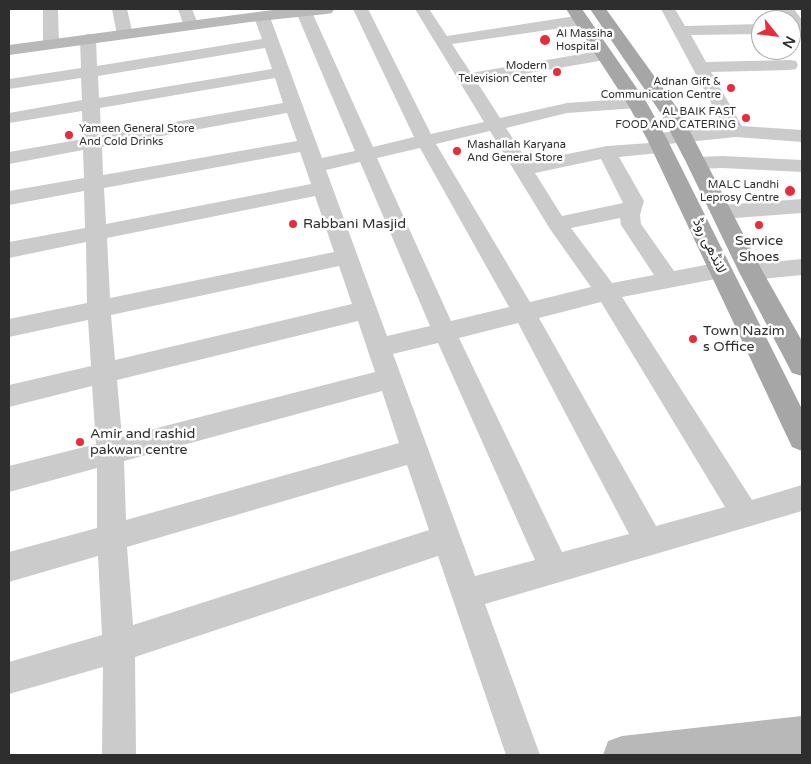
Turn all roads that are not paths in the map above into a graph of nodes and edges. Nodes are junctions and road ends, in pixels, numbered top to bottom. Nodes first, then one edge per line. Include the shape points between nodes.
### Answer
1 (50, 9) edge
2 (118, 9) edge
3 (185, 9) edge
4 (326, 9) edge
5 (360, 9) edge
6 (422, 9) edge
7 (668, 9) edge
8 (299, 11) edge
9 (592, 11) edge
10 (253, 14) edge
11 (751, 23) edge
12 (191, 26) junction
13 (680, 31) junction
14 (125, 35) junction
15 (88, 40) junction
16 (442, 41) junction
17 (271, 42) junction
18 (51, 44) junction
19 (9, 50) edge
20 (605, 55) junction
21 (787, 60) edge
22 (700, 68) junction
23 (90, 72) junction
24 (282, 72) junction
25 (465, 79) junction
26 (9, 84) edge
27 (637, 103) junction
28 (90, 105) junction
29 (294, 106) junction
30 (9, 118) edge
31 (493, 125) junction
32 (736, 131) junction
33 (684, 136) junction
34 (802, 136) edge
35 (425, 141) junction
36 (94, 143) junction
37 (660, 143) junction
38 (607, 152) junction
39 (366, 154) junction
40 (9, 158) edge
41 (698, 163) junction
42 (315, 166) junction
43 (802, 166) edge
44 (522, 170) junction
45 (93, 183) junction
46 (9, 198) edge
47 (802, 206) edge
48 (632, 208) junction
49 (722, 212) junction
50 (557, 224) junction
51 (96, 233) junction
52 (9, 250) edge
53 (347, 257) junction
54 (802, 267) edge
55 (720, 270) junction
56 (751, 272) junction
57 (669, 280) junction
58 (607, 292) junction
59 (99, 309) junction
60 (366, 310) junction
61 (524, 312) junction
62 (9, 328) edge
63 (444, 331) junction
64 (794, 335) edge
65 (379, 348) junction
66 (802, 365) edge
67 (104, 373) junction
68 (390, 379) junction
69 (9, 396) edge
70 (802, 438) edge
71 (416, 451) junction
72 (110, 454) junction
73 (9, 479) edge
74 (802, 498) edge
75 (746, 515) junction
76 (112, 537) junction
77 (446, 539) junction
78 (649, 543) junction
79 (9, 567) edge
80 (554, 569) junction
81 (466, 594) junction
82 (119, 646) junction
83 (9, 678) edge
84 (802, 735) edge
85 (119, 755) edge
86 (523, 755) edge
87 (622, 755) edge

1 - 18 street
2 - 14 street
3 - 12 street
4 - 8 street
5 - 35 street
6 - 16 street
7 - 13 street
8 - 10 street
8 - 39 street
9 - 16 street
9 - 20 main road, لانڈھی روڈ
9 - 33 main road, لانڈھی روڈ via 670,112
10 - 12 street
10 - 17 street
11 - 13 street
12 - 14 street
13 - 22 street
14 - 15 street
15 - 18 street
15 - 23 street
16 - 25 street
17 - 23 street
17 - 24 street
18 - 19 street
20 - 25 street
20 - 27 main road, لانڈھی روڈ
21 - 22 street via 794,71
22 - 32 street
23 - 26 street
23 - 28 street
24 - 28 street
24 - 29 street
25 - 31 street
27 - 31 street via 567,108
27 - 37 main road, لانڈھی روڈ
28 - 30 street
28 - 36 street
29 - 36 street
29 - 42 street
31 - 35 street
31 - 44 street
32 - 33 street
32 - 34 street
33 - 37 street
33 - 41 main road, لانڈھی روڈ
35 - 39 street
35 - 61 street
36 - 40 street
36 - 45 street
37 - 38 street
37 - 55 main road, لانڈھی روڈ
38 - 44 street
38 - 48 street via 632,195
39 - 42 street
39 - 63 street
41 - 43 street
41 - 49 main road, لانڈھی روڈ
42 - 45 street
42 - 51 street
42 - 53 street
44 - 50 street
45 - 46 street
45 - 51 street
47 - 49 street
48 - 50 street
48 - 57 street via 631,225
49 - 56 main road, لانڈھی روڈ
50 - 58 street
51 - 52 street
51 - 59 street
53 - 59 street
53 - 60 street
54 - 56 street
55 - 57 street
55 - 70 main road, لانڈھی روڈ
56 - 64 main road, لانڈھی روڈ
57 - 58 street
58 - 61 street
58 - 75 street
59 - 62 street
59 - 67 street
60 - 65 street
60 - 67 street
61 - 63 street
61 - 78 street
63 - 65 street
63 - 80 street
64 - 66 main road, لانڈھی روڈ
65 - 68 street
67 - 69 street
67 - 72 street
68 - 71 street
68 - 72 street
71 - 76 street
71 - 77 street
72 - 73 street
72 - 76 street
74 - 75 street
75 - 78 street
76 - 79 street
76 - 82 street
77 - 81 street
77 - 82 street
78 - 80 street
80 - 81 street
81 - 86 street
82 - 83 street
82 - 85 street
84 - 87 street

